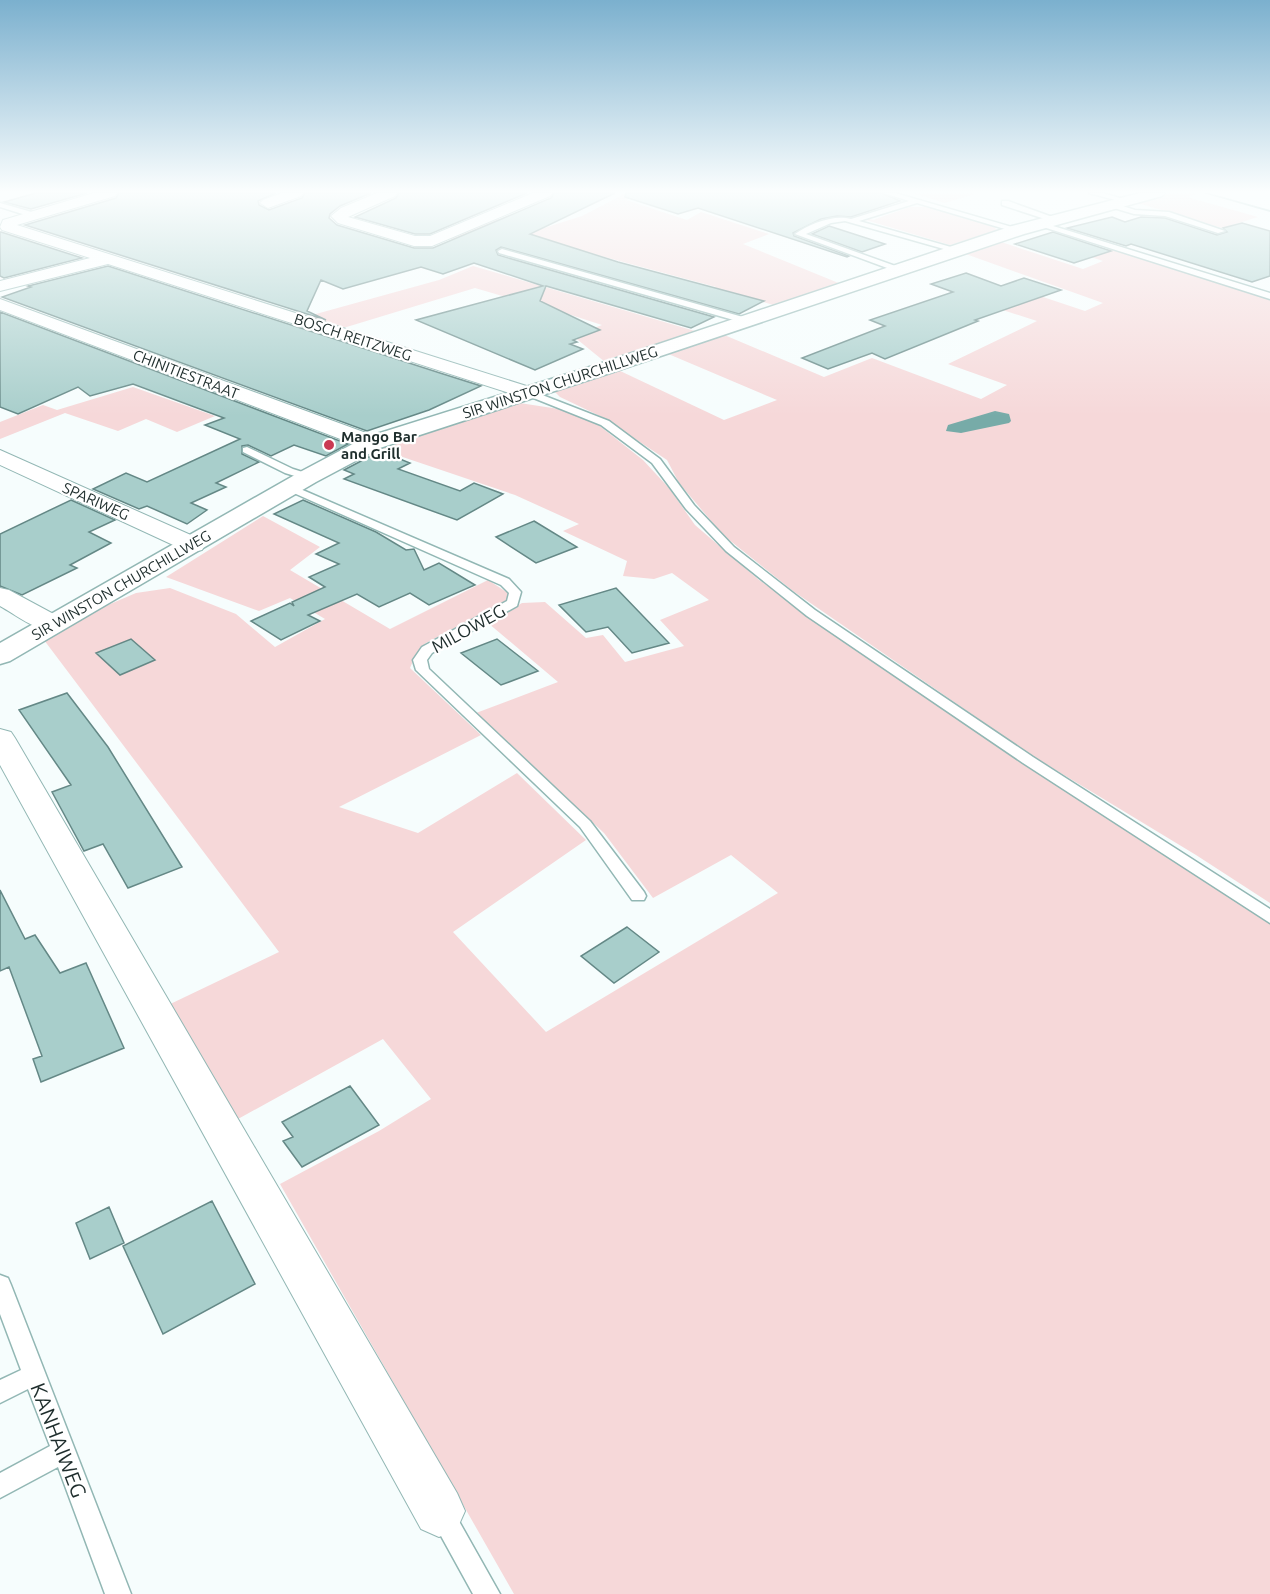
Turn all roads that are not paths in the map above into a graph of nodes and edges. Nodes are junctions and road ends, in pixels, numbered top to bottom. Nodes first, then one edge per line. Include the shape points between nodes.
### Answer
1 (74, 267) edge
2 (134, 267) edge
3 (559, 267) edge
4 (891, 267) edge
5 (906, 267) edge
6 (1185, 267) edge
7 (898, 270) junction
8 (0, 286) edge
9 (1270, 296) edge
10 (0, 304) edge
11 (747, 321) junction
12 (529, 393) junction
13 (372, 443) junction
14 (247, 450) dead end
15 (0, 457) edge
16 (299, 482) junction
17 (193, 545) junction
18 (0, 596) edge
19 (52, 624) junction
20 (0, 655) edge
21 (0, 738) edge
22 (638, 897) dead end
23 (1270, 916) edge
24 (0, 1285) edge
25 (34, 1375) junction
26 (0, 1392) edge
27 (63, 1451) junction
28 (0, 1486) edge
29 (439, 1511) joint
30 (118, 1594) edge
31 (487, 1594) edge

1 - 8 street
2 - 12 street, BOSCH REITZWEG
3 - 11 lane
4 - 7 lane
5 - 7 street, SIR WINSTON CHURCHILLWEG
6 - 9 lane
7 - 11 street, SIR WINSTON CHURCHILLWEG
10 - 13 street, CHINITIESTRAAT
11 - 12 street, SIR WINSTON CHURCHILLWEG
12 - 13 street, SIR WINSTON CHURCHILLWEG
12 - 23 lane via 605,423 656,461 690,507 730,549 811,613 1028,760
13 - 16 street, SIR WINSTON CHURCHILLWEG
14 - 16 lane via 289,471
15 - 17 street, SPARIWEG
16 - 17 street, SIR WINSTON CHURCHILLWEG
16 - 22 lane, MILOWEG via 505,582 514,592 513,603 427,650 420,660 423,670 585,824
17 - 19 street, SIR WINSTON CHURCHILLWEG
18 - 19 street
19 - 20 street, SIR WINSTON CHURCHILLWEG
21 - 29 street
24 - 25 lane, KANHAIWEG
25 - 26 lane
25 - 27 lane, KANHAIWEG
27 - 28 lane
27 - 30 lane, KANHAIWEG
29 - 31 lane

